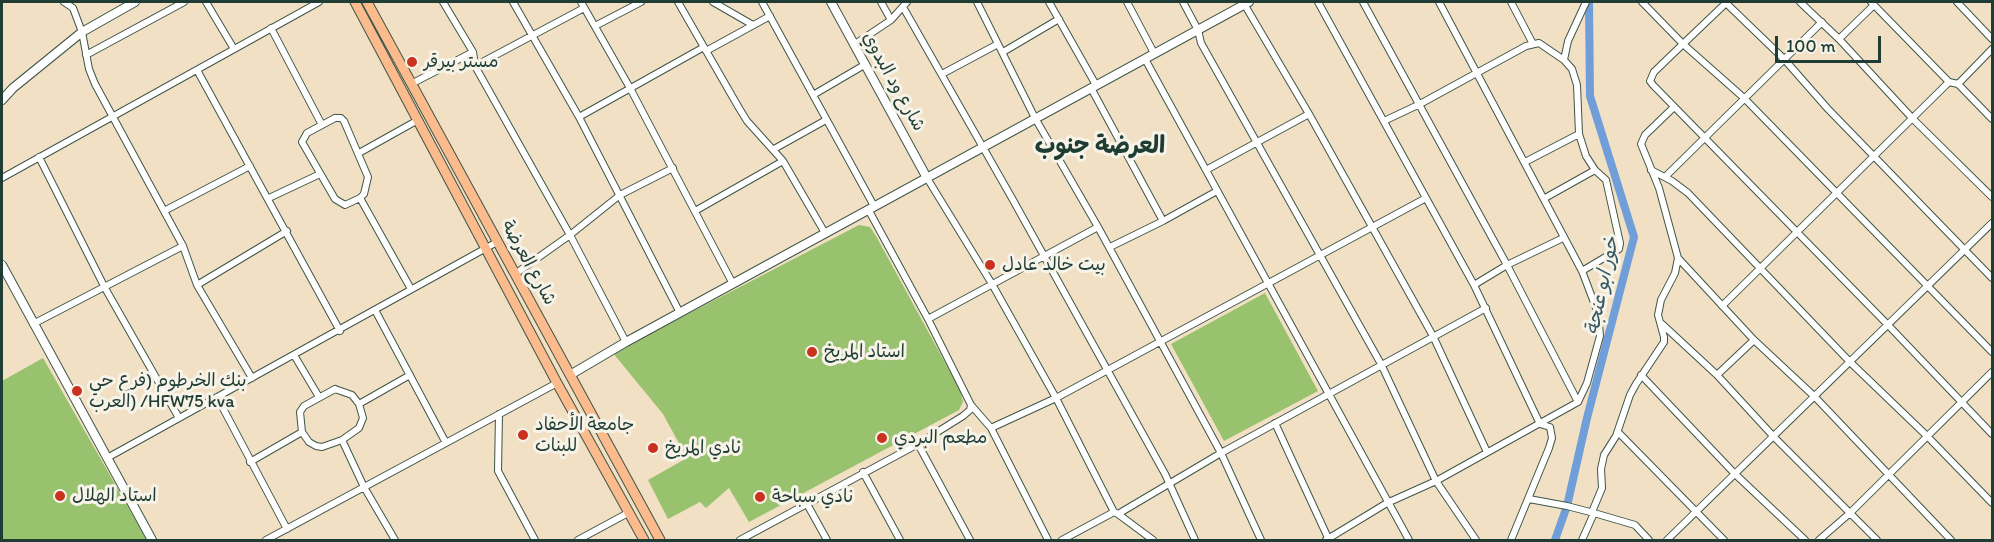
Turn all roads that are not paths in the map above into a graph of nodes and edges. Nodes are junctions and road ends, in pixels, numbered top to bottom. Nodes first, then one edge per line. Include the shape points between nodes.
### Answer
1 (64, 2) edge
2 (131, 2) edge
3 (184, 2) edge
4 (206, 2) edge
5 (319, 2) edge
6 (355, 2) edge
7 (367, 2) edge
8 (444, 2) edge
9 (513, 2) edge
10 (581, 2) edge
11 (641, 2) edge
12 (678, 2) edge
13 (714, 2) edge
14 (762, 2) edge
15 (831, 2) edge
16 (881, 2) edge
17 (977, 2) edge
18 (1049, 2) edge
19 (1128, 2) edge
20 (1183, 2) edge
21 (1246, 2) edge
22 (1318, 2) edge
23 (1363, 2) edge
24 (1439, 2) edge
25 (1511, 2) edge
26 (1586, 2) edge
27 (1642, 2) edge
28 (1726, 2) edge
29 (1800, 2) edge
30 (1957, 2) edge
31 (1873, 3) edge
32 (905, 4) edge
33 (584, 8) junction
34 (770, 16) junction
35 (891, 20) junction
36 (1059, 20) junction
37 (1822, 22) junction
38 (753, 25) junction
39 (595, 26) junction
40 (271, 28) junction
41 (1198, 30) junction
42 (82, 32) junction
43 (533, 35) junction
44 (1839, 39) junction
45 (1992, 39) edge
46 (855, 44) junction
47 (998, 44) junction
48 (1533, 44) junction
49 (1683, 44) junction
50 (234, 49) junction
51 (705, 49) junction
52 (1992, 50) edge
53 (473, 52) junction
54 (1003, 52) junction
55 (1154, 53) junction
56 (86, 55) junction
57 (1145, 59) junction
58 (1784, 59) junction
59 (1564, 60) junction
60 (866, 64) junction
61 (475, 66) junction
62 (196, 70) junction
63 (942, 74) junction
64 (1477, 74) junction
65 (1949, 82) junction
66 (411, 84) junction
67 (1958, 84) junction
68 (1093, 87) junction
69 (630, 88) junction
70 (813, 95) junction
71 (1744, 98) junction
72 (2, 100) edge
73 (1420, 104) junction
74 (1674, 107) junction
75 (1309, 114) junction
76 (112, 116) junction
77 (579, 117) junction
78 (1035, 118) junction
79 (1913, 119) junction
80 (1992, 119) edge
81 (418, 120) junction
82 (826, 120) junction
83 (1384, 121) junction
84 (322, 125) junction
85 (1579, 134) junction
86 (1704, 138) junction
87 (1258, 143) junction
88 (982, 147) junction
89 (774, 149) junction
90 (359, 153) junction
91 (1874, 156) junction
92 (39, 157) junction
93 (783, 162) junction
94 (1525, 162) junction
95 (250, 166) junction
96 (673, 168) junction
97 (1206, 170) junction
98 (1595, 170) junction
99 (1651, 170) junction
100 (320, 174) junction
101 (1665, 177) junction
102 (2, 178) edge
103 (927, 178) junction
104 (1218, 191) junction
105 (1836, 194) junction
106 (620, 195) junction
107 (1992, 197) edge
108 (268, 198) junction
109 (360, 198) junction
110 (1426, 198) junction
111 (1545, 198) junction
112 (871, 208) junction
113 (164, 211) junction
114 (695, 211) junction
115 (1163, 221) junction
116 (1992, 224) edge
117 (1098, 227) junction
118 (1372, 227) junction
119 (287, 231) junction
120 (1797, 232) junction
121 (825, 233) junction
122 (570, 235) junction
123 (1563, 238) junction
124 (497, 242) junction
125 (183, 246) junction
126 (1110, 247) junction
127 (487, 248) junction
128 (1965, 250) junction
129 (1321, 255) junction
130 (1044, 256) junction
131 (1678, 258) junction
132 (2, 265) edge
133 (1508, 265) junction
134 (1761, 267) junction
135 (1582, 271) junction
136 (515, 274) junction
137 (1992, 278) edge
138 (733, 284) junction
139 (992, 284) junction
140 (1267, 284) junction
141 (197, 285) junction
142 (1474, 285) junction
143 (1928, 286) junction
144 (105, 288) junction
145 (411, 289) junction
146 (1722, 306) junction
147 (1486, 308) junction
148 (375, 310) junction
149 (680, 313) junction
150 (928, 319) junction
151 (33, 324) junction
152 (1661, 324) junction
153 (1888, 325) junction
154 (340, 330) junction
155 (1433, 336) junction
156 (1754, 340) junction
157 (626, 342) junction
158 (1161, 342) junction
159 (1992, 352) edge
160 (294, 355) junction
161 (1850, 362) junction
162 (1381, 364) junction
163 (1108, 370) junction
164 (1992, 372) edge
165 (410, 375) junction
166 (570, 375) junction
167 (1641, 375) junction
168 (1717, 375) junction
169 (252, 378) junction
170 (557, 383) junction
171 (1327, 394) junction
172 (1815, 396) junction
173 (217, 397) junction
174 (319, 397) junction
175 (1056, 398) junction
176 (1578, 402) junction
177 (1962, 403) junction
178 (359, 404) junction
179 (971, 405) junction
180 (499, 414) junction
181 (179, 418) junction
182 (1275, 423) junction
183 (1540, 424) junction
184 (991, 428) junction
185 (302, 432) junction
186 (1618, 432) junction
187 (1992, 434) edge
188 (1928, 436) junction
189 (1774, 437) junction
190 (342, 440) junction
191 (446, 443) junction
192 (918, 444) junction
193 (1487, 452) junction
194 (1221, 453) junction
195 (107, 458) junction
196 (250, 462) junction
197 (863, 472) junction
198 (1735, 474) junction
199 (1887, 475) junction
200 (1436, 481) junction
201 (1169, 482) junction
202 (364, 487) junction
203 (1529, 499) junction
204 (1386, 503) junction
205 (1992, 503) edge
206 (807, 504) junction
207 (1593, 512) junction
208 (628, 513) junction
209 (1116, 513) junction
210 (1696, 513) junction
211 (1850, 513) junction
212 (287, 529) junction
213 (754, 537) edge
214 (152, 540) edge
215 (266, 540) edge
216 (395, 540) edge
217 (535, 540) edge
218 (578, 540) edge
219 (644, 540) edge
220 (660, 540) edge
221 (740, 540) edge
222 (827, 540) edge
223 (900, 540) edge
224 (970, 540) edge
225 (1048, 540) edge
226 (1062, 540) edge
227 (1153, 540) edge
228 (1195, 540) edge
229 (1261, 540) edge
230 (1328, 540) edge
231 (1409, 540) edge
232 (1476, 540) edge
233 (1511, 540) edge
234 (1582, 540) edge
235 (1649, 540) edge
236 (1667, 540) edge
237 (1724, 540) edge
238 (1805, 540) edge
239 (1819, 540) edge
240 (1877, 540) edge
241 (1951, 540) edge

1 - 42 street via 72,8
2 - 42 street
3 - 56 street
4 - 50 street
5 - 40 street
6 - 81 main road, شارع العرضة
7 - 66 main road, شارع العرضة
8 - 53 street
9 - 43 street
10 - 33 street
11 - 39 street
12 - 51 street
13 - 38 street
14 - 34 street
15 - 46 street, شارع ود البدوي
16 - 35 street
17 - 47 street
18 - 36 street
19 - 55 street
20 - 41 street
21 - 41 street
21 - 75 street
22 - 83 street
23 - 73 street
24 - 64 street
25 - 48 street
26 - 59 street
27 - 49 street
28 - 49 street
28 - 58 street
29 - 37 street
30 - 45 street
31 - 44 street
31 - 65 street
32 - 35 street
32 - 63 street
33 - 39 street
33 - 43 street
34 - 38 street
34 - 70 street
35 - 46 street
36 - 54 street
36 - 68 street
37 - 44 street
37 - 58 street
38 - 51 street
39 - 69 street
40 - 50 street
40 - 84 street
41 - 55 street
41 - 87 street via 1201,43
42 - 56 street
42 - 72 street
43 - 61 street
43 - 77 street
44 - 79 street
46 - 60 street, شارع ود البدوي
47 - 54 street
47 - 63 street
48 - 59 street
48 - 64 street
49 - 71 street
49 - 74 street via 1654,72 1650,81
50 - 62 street
51 - 69 street
51 - 89 street via 747,121
52 - 67 street
53 - 61 street
53 - 66 street
54 - 78 street
55 - 57 street
56 - 76 street via 95,84
57 - 68 street
57 - 97 street
58 - 71 street
58 - 91 street
59 - 85 street via 1572,69 1577,86
60 - 70 street
60 - 103 street, شارع ود البدوي
61 - 122 street
62 - 76 street
62 - 95 street
63 - 88 street
64 - 73 street
64 - 94 street
65 - 67 street
65 - 79 street
66 - 124 main road, شارع العرضة
67 - 80 street
68 - 78 street
68 - 115 street
69 - 77 street
69 - 96 street
70 - 82 street
71 - 86 street
71 - 105 street
73 - 83 street
73 - 133 street
74 - 86 street
74 - 99 street via 1642,140 1641,149
75 - 87 street
75 - 118 street
76 - 92 street
76 - 113 street
77 - 106 street
78 - 88 street
78 - 117 street
79 - 91 street
79 - 107 street
81 - 90 street
81 - 127 main road, شارع العرضة
82 - 89 street
82 - 112 street
83 - 110 street
84 - 90 street via 335,118 343,120
84 - 100 street via 304,135 302,142
85 - 94 street
85 - 98 street
86 - 101 street
86 - 120 street
87 - 97 street
87 - 129 street
88 - 103 street
88 - 130 street
89 - 93 street
90 - 109 street via 368,177
91 - 105 street
91 - 128 street
92 - 102 street
92 - 144 street
93 - 114 street
93 - 121 street
94 - 111 street
95 - 108 street
95 - 113 street
96 - 106 street
96 - 114 street
97 - 104 street
98 - 111 street
98 - 135 street via 1606,180 1619,249
99 - 101 street
99 - 131 street
100 - 108 street
100 - 109 street via 339,203
101 - 134 street via 1688,193
103 - 112 street
103 - 139 street
104 - 115 street
104 - 140 street
105 - 120 street
105 - 143 street
106 - 122 street
106 - 149 street
108 - 119 street
109 - 145 street
110 - 118 street
110 - 142 street
111 - 123 street
112 - 121 street
112 - 150 street
113 - 125 street
114 - 138 street
115 - 126 street
116 - 128 street
117 - 126 street
117 - 130 street
118 - 129 street
118 - 155 street
119 - 141 street
119 - 154 street
120 - 134 street
120 - 153 street
121 - 138 street
122 - 136 street
122 - 157 street
123 - 133 street
123 - 135 street
124 - 127 street
124 - 136 main road, شارع العرضة
125 - 141 street
125 - 144 street
126 - 158 street
127 - 145 street
127 - 170 main road, شارع العرضة
128 - 137 street
128 - 143 street
129 - 140 street
129 - 162 street
130 - 139 street
130 - 163 street
131 - 146 street
131 - 152 street via 1658,315
132 - 151 street
133 - 142 street
133 - 176 street
134 - 146 street
134 - 161 street
135 - 176 street via 1598,313 1600,336
136 - 166 main road, شارع العرضة
138 - 149 street
139 - 150 street
139 - 175 street
140 - 158 street
140 - 171 street
141 - 169 street
142 - 147 street
143 - 153 street
143 - 159 street
144 - 151 street
144 - 181 street
145 - 148 street
146 - 156 street
147 - 155 street
147 - 183 street
148 - 154 street
148 - 165 street
149 - 157 street
150 - 179 street
151 - 195 street
152 - 167 street via 1664,342
152 - 168 street
153 - 161 street
153 - 177 street
154 - 160 street
155 - 162 street
155 - 193 street
156 - 168 street
156 - 172 street
157 - 166 street
158 - 163 street
158 - 194 street
160 - 169 street
160 - 174 street
161 - 172 street
161 - 188 street
162 - 171 street
162 - 200 street
163 - 175 street
163 - 201 street
164 - 177 street
165 - 178 street
165 - 191 street
166 - 220 main road, شارع العرضة
167 - 186 street
167 - 198 street
168 - 189 street
169 - 173 street
170 - 180 street
170 - 208 main road, شارع العرضة
171 - 182 street
171 - 204 street
172 - 189 street
172 - 199 street
173 - 181 street
173 - 196 street
174 - 178 street via 335,389 352,395
174 - 185 street via 300,412
175 - 184 street
175 - 209 street
176 - 183 street
177 - 187 street
177 - 188 street
178 - 190 street via 363,418 359,428
179 - 184 street
179 - 192 street via 963,416
180 - 191 street
180 - 217 street via 498,471
181 - 195 street
182 - 194 street
182 - 230 street
183 - 193 street
183 - 203 street via 1550,427 1552,438
184 - 225 street
185 - 190 street via 316,446
185 - 196 street
186 - 207 street via 1602,462 1602,488
186 - 210 street
188 - 199 street
188 - 205 street
189 - 198 street
189 - 211 street
190 - 202 street
191 - 202 street
192 - 197 street
192 - 224 street
193 - 200 street
194 - 201 street
194 - 229 street
195 - 214 street
196 - 212 street
197 - 206 street
197 - 223 street
198 - 210 street
198 - 238 street
199 - 211 street
199 - 241 street
200 - 204 street
200 - 232 street
201 - 209 street
201 - 228 street
202 - 212 street
202 - 216 street
203 - 207 street
203 - 233 street
204 - 230 street
204 - 231 street
206 - 213 street
206 - 222 street
207 - 234 street
207 - 235 street via 1635,525
208 - 218 street
208 - 219 main road, شارع العرضة
209 - 226 street
209 - 227 street
210 - 236 street
210 - 237 street
211 - 239 street
211 - 240 street
212 - 215 street
213 - 221 street

